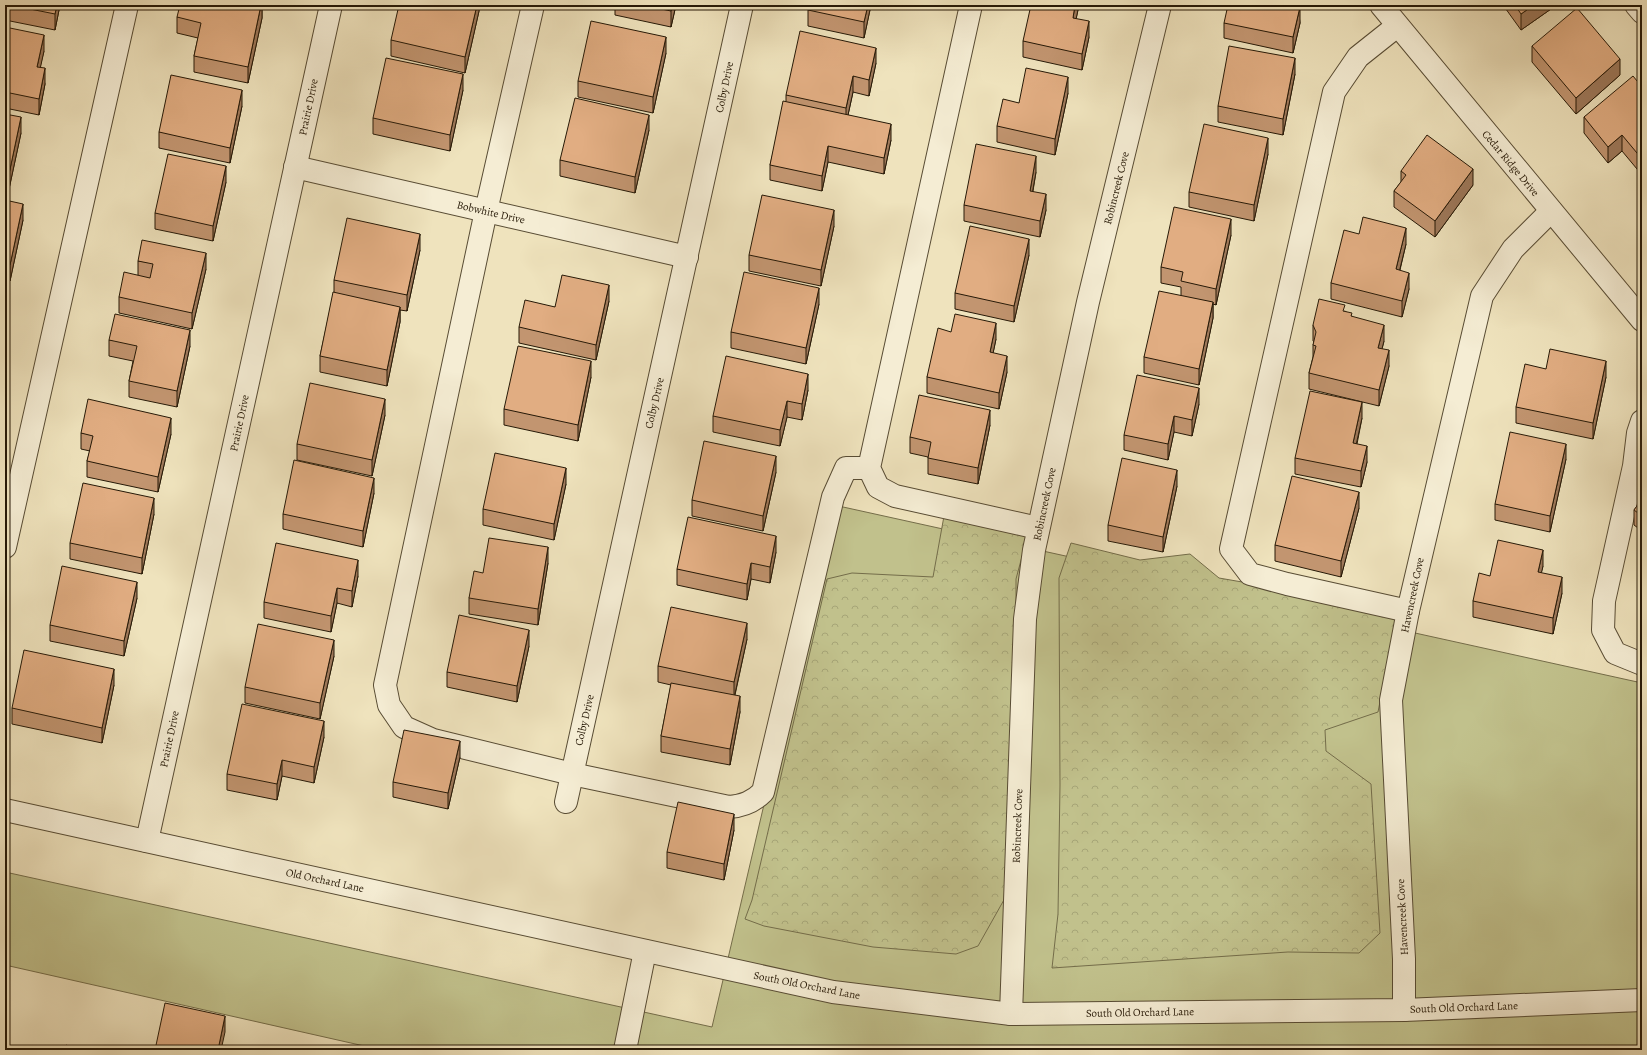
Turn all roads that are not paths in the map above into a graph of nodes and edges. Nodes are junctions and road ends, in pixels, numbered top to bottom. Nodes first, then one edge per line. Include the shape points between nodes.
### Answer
1 (127, 5) edge
2 (331, 5) edge
3 (533, 5) edge
4 (742, 5) edge
5 (971, 5) edge
6 (1160, 5) edge
7 (1381, 5) edge
8 (1636, 5) edge
9 (1642, 12) edge
10 (1397, 26) junction
11 (295, 167) junction
12 (486, 211) junction
13 (1551, 211) junction
14 (687, 257) junction
15 (1642, 320) edge
16 (1642, 421) edge
17 (869, 468) junction
18 (1038, 528) junction
19 (5, 546) edge
20 (1408, 611) junction
21 (1642, 664) edge
22 (572, 774) junction
23 (566, 802) dead end
24 (5, 810) edge
25 (147, 841) junction
26 (645, 951) junction
27 (1642, 1000) edge
28 (1404, 1010) junction
29 (1011, 1014) junction
30 (625, 1050) edge

1 - 19 street
2 - 11 street, Prairie Drive
3 - 12 street
4 - 14 street, Colby Drive
5 - 17 street
6 - 18 street, Robincreek Cove via 1088,302
7 - 10 street, Cedar Ridge Drive
8 - 9 street
10 - 13 street, Cedar Ridge Drive
10 - 20 street via 1358,57 1334,92 1231,548 1250,574
11 - 12 street, Bobwhite Drive
11 - 25 street, Prairie Drive
12 - 14 street, Bobwhite Drive
12 - 22 street via 385,685 389,706 404,727 433,740
13 - 15 street, Cedar Ridge Drive
13 - 20 street, Havencreek Cove via 1513,249 1482,296
14 - 22 street, Colby Drive
16 - 21 street via 1604,601 1602,630 1615,653
17 - 18 street via 878,487 895,496
17 - 22 street via 846,468 833,497 763,792 755,800 741,806 729,807
18 - 29 street, Robincreek Cove via 1025,620
20 - 28 street, Havencreek Cove via 1391,700 1404,958
22 - 23 street, Colby Drive
24 - 25 street, Old Orchard Lane
25 - 26 street, Old Orchard Lane
26 - 29 street, South Old Orchard Lane via 833,992
26 - 30 street
27 - 28 street, South Old Orchard Lane
28 - 29 street, South Old Orchard Lane

